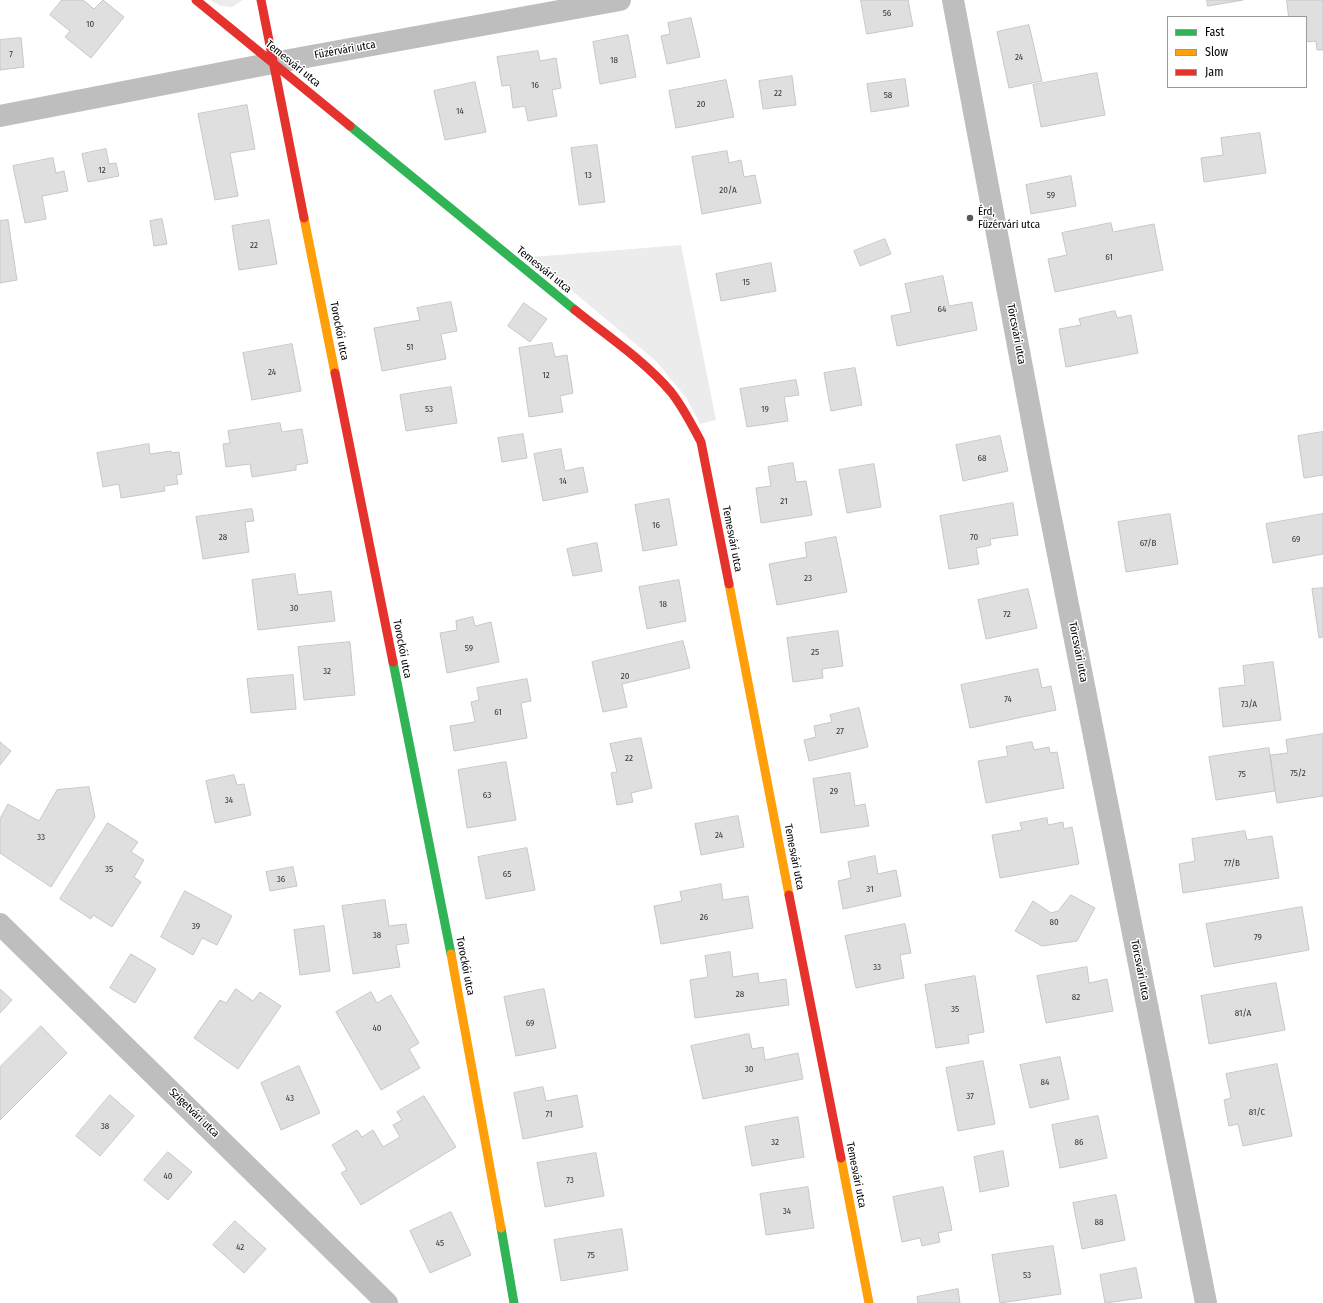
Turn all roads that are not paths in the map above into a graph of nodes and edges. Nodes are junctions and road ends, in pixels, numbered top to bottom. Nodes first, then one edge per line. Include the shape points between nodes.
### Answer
1 (196, 0) edge
2 (261, 0) edge
3 (952, 0) edge
4 (609, 1) edge
5 (273, 63) junction
6 (0, 116) edge
7 (0, 924) edge
8 (387, 1303) edge
9 (514, 1303) edge
10 (869, 1303) edge
11 (1206, 1303) edge

1 - 5 street, Temesvári utca
2 - 5 street, Torockói utca
3 - 11 street, Törcsvári utca via 1041,468
4 - 5 street, Füzérvári utca
5 - 6 street, Füzérvári utca
5 - 9 street, Torockói utca via 463,1014
5 - 10 street, Temesvári utca via 656,376 675,395 701,442
7 - 8 street, Szigetvári utca

